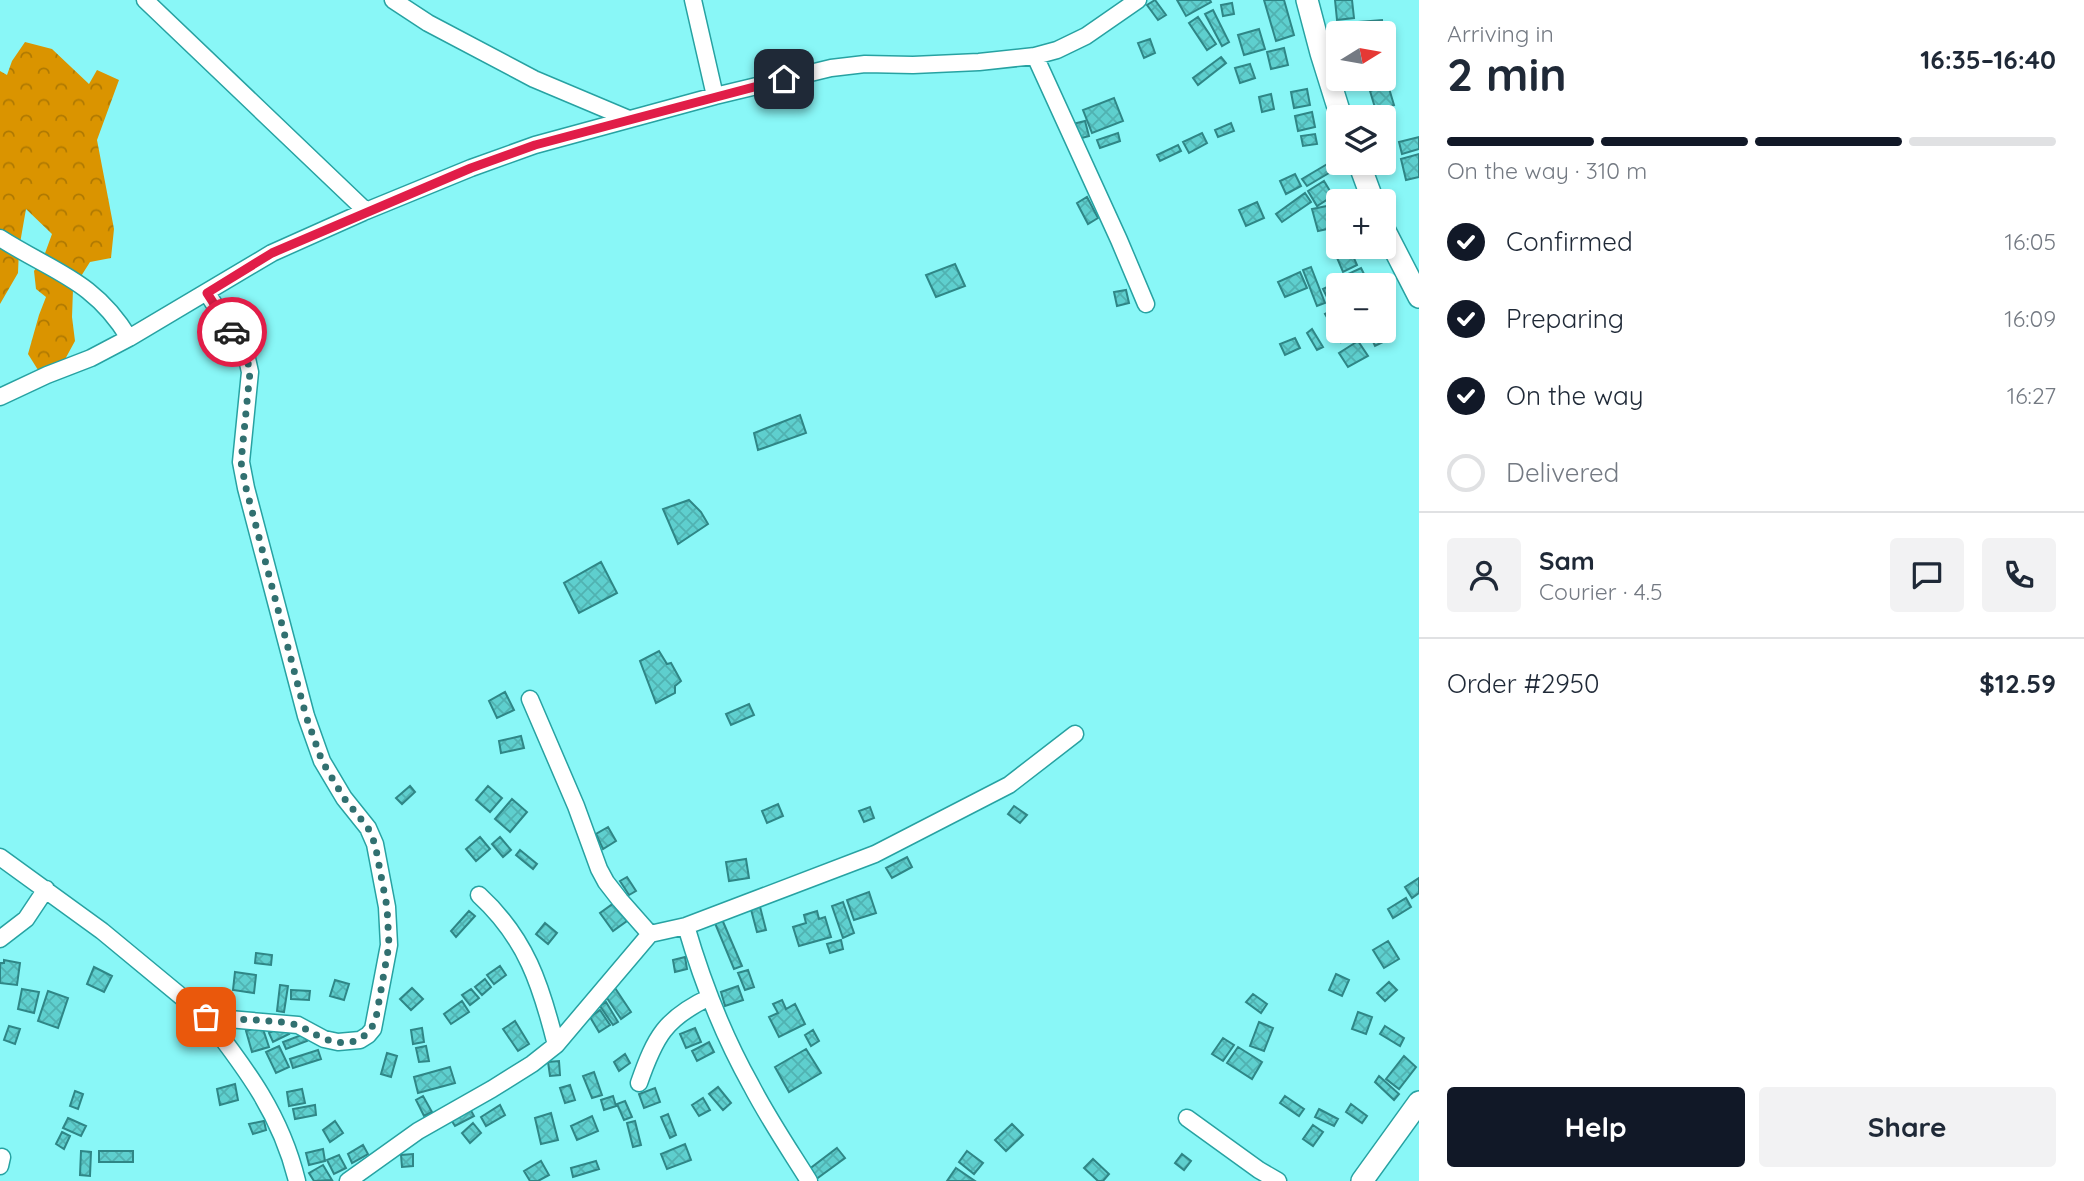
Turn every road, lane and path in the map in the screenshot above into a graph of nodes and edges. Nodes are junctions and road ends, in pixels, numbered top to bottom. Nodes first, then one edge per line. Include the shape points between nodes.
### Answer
1 (145, 0) edge
2 (393, 0) edge
3 (693, 0) edge
4 (1138, 0) edge
5 (1307, 0) edge
6 (1035, 56) junction
7 (715, 96) junction
8 (1337, 105) edge
9 (629, 119) junction
10 (366, 211) junction
11 (0, 238) edge
12 (1396, 252) edge
13 (207, 293) junction
14 (1419, 297) edge
15 (1146, 304) dead end
16 (129, 338) junction
17 (0, 397) edge
18 (530, 699) dead end
19 (1075, 734) dead end
20 (0, 857) edge
21 (46, 889) junction
22 (479, 895) dead end
23 (686, 926) junction
24 (650, 934) junction
25 (0, 939) edge
26 (709, 996) junction
27 (206, 1017) junction
28 (556, 1045) junction
29 (639, 1083) dead end
30 (1419, 1102) edge
31 (1188, 1118) dead end
32 (297, 1181) edge
33 (348, 1181) edge
34 (809, 1181) edge
35 (1278, 1181) edge
36 (1362, 1181) edge

1 - 10 street
2 - 9 street via 534,79
3 - 7 street
4 - 6 street via 1086,36
5 - 8 main road
6 - 7 street via 831,68
6 - 15 street
7 - 9 street
9 - 10 street via 535,145
10 - 13 street via 272,253
11 - 16 street via 82,284 116,317
12 - 14 main road
13 - 16 street
13 - 27 street via 248,362 241,462 246,488 322,761 375,844 389,945 373,1029 360,1040 324,1039 289,1023
16 - 17 street
18 - 24 street via 603,876
19 - 23 street via 1009,785 875,854
20 - 21 street
21 - 25 street via 26,919
21 - 27 street
22 - 28 street via 530,962
23 - 24 street
23 - 26 street
24 - 28 street
26 - 29 street via 667,1025 654,1043
26 - 34 street via 752,1087
27 - 32 street via 262,1094
28 - 33 street via 418,1131
30 - 36 main road
31 - 35 street

